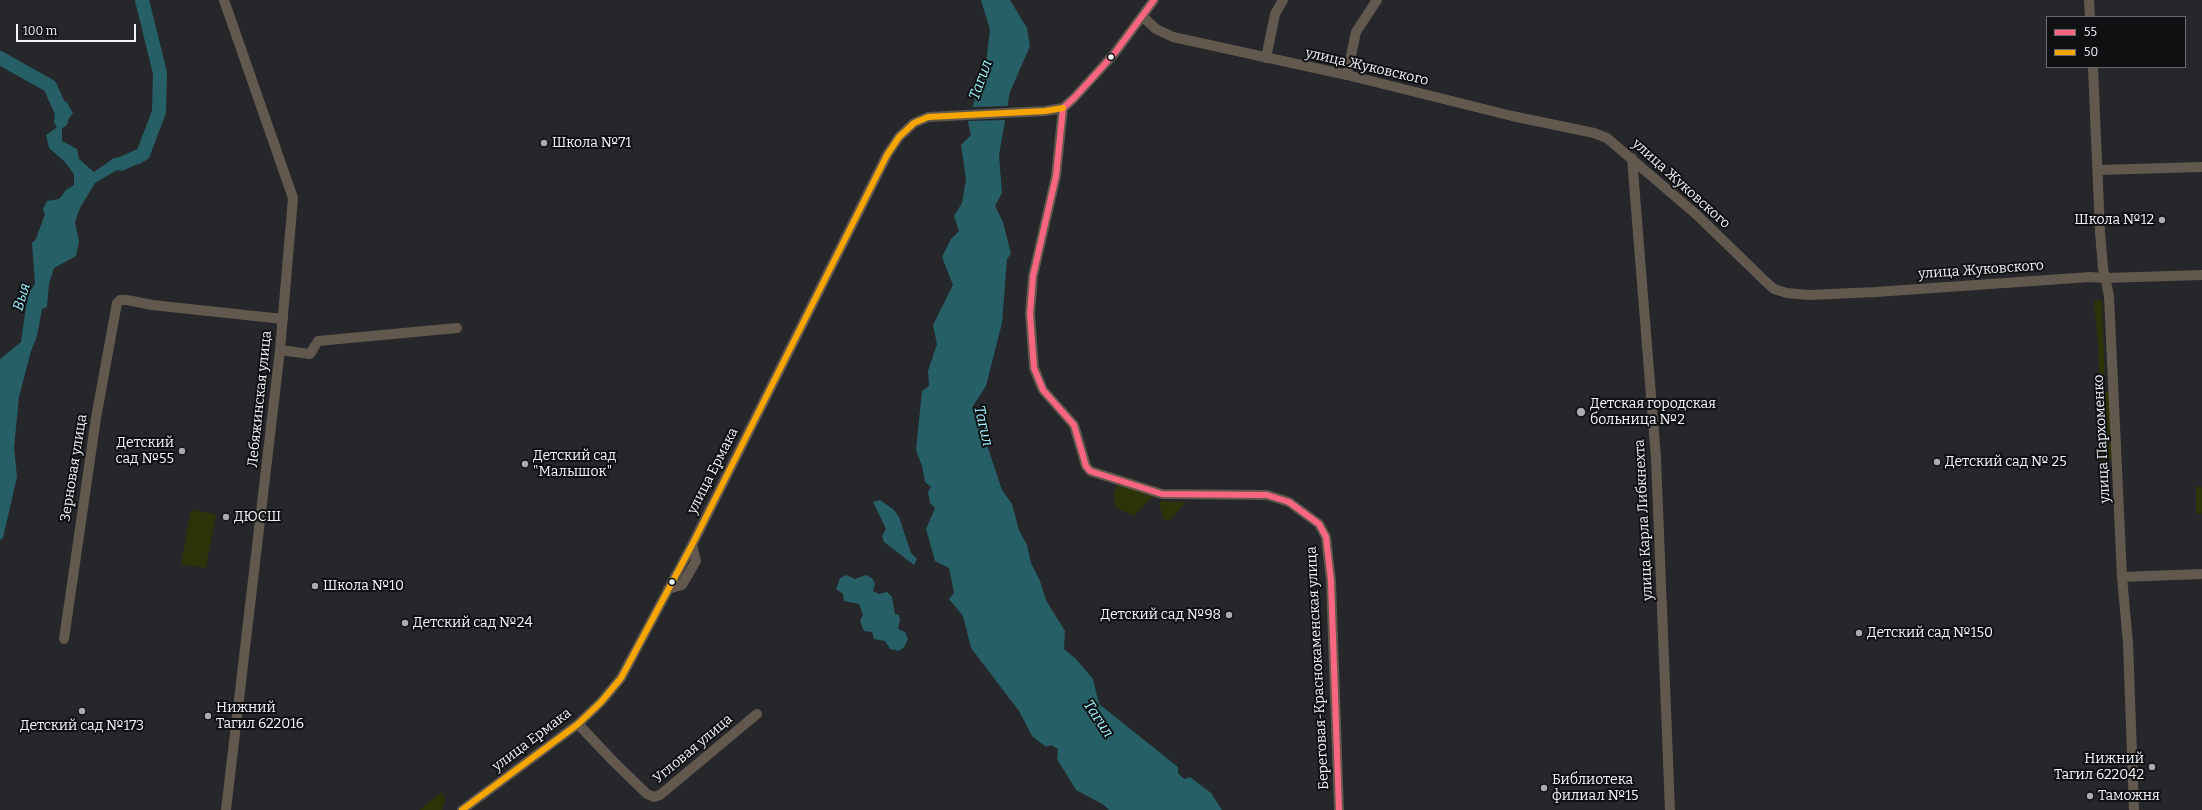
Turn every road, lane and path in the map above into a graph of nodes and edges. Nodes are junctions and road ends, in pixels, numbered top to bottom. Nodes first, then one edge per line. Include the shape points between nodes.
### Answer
1 (224, 0) edge
2 (1154, 0) edge
3 (1284, 0) edge
4 (1377, 0) edge
5 (2090, 0) edge
6 (2090, 16) edge
7 (1142, 17) junction
8 (1266, 58) junction
9 (2093, 68) edge
10 (1347, 75) junction
11 (1063, 108) junction
12 (1632, 158) junction
13 (2202, 167) edge
14 (2098, 170) junction
15 (2202, 275) edge
16 (2105, 278) junction
17 (283, 319) junction
18 (457, 328) dead end
19 (280, 350) junction
20 (2202, 574) edge
21 (2122, 577) junction
22 (64, 639) dead end
23 (757, 714) dead end
24 (578, 724) junction
25 (226, 810) edge
26 (462, 810) edge
27 (1339, 810) edge
28 (1670, 810) edge
29 (2134, 810) edge

1 - 17 street, Лебяжинская улица via 293,198
2 - 7 street
3 - 8 street via 1275,14
4 - 10 street via 1356,32
5 - 6 street
7 - 8 street, улица Жуковского via 1156,29 1173,37
7 - 11 street via 1097,73
8 - 10 street, улица Жуковского
9 - 14 street, улица Пархоменко
10 - 12 street, улица Жуковского via 1512,116 1594,133 1607,138
11 - 24 street, улица Ермака via 928,117 914,123 899,137 887,155 692,545 621,678
11 - 27 street, Береговая-Краснокаменская улица via 1056,176 1033,276 1030,314 1034,368 1043,390 1074,425 1086,466 1090,471 1162,494 1267,494 1289,502 1319,524 1326,537 1331,581
12 - 16 street, улица Жуковского via 1697,215 1769,285 1787,293 1832,294
12 - 28 street, улица Карла Либкнехта via 1656,458
13 - 14 street
14 - 16 street, улица Пархоменко via 2100,232
15 - 16 street, улица Жуковского
16 - 21 street, улица Пархоменко via 2109,296
17 - 19 street, Лебяжинская улица
17 - 22 street, Зерновая улица via 127,300 120,300 117,303 96,418
18 - 19 street via 318,341 310,354
19 - 25 street, Лебяжинская улица
20 - 21 street
21 - 29 street, улица Пархоменко via 2128,648
23 - 24 street, Угловая улица via 660,796 654,797 647,794 612,761
24 - 26 street, улица Ермака

